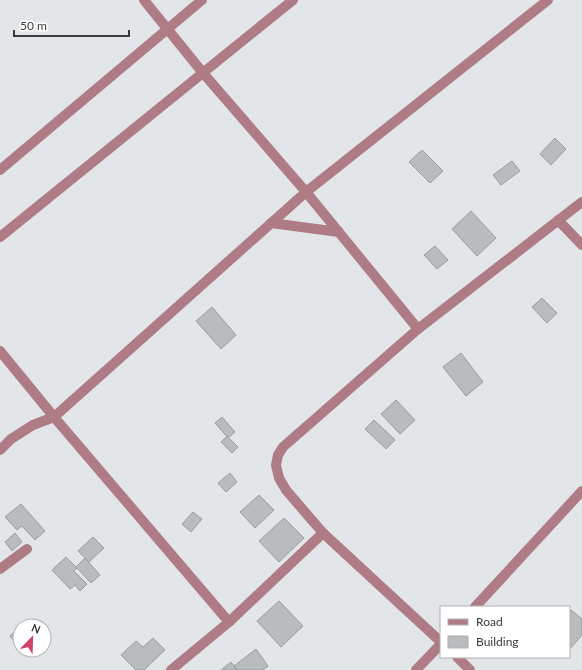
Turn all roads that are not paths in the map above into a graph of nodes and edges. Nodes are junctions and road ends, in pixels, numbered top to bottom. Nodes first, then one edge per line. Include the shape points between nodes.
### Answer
1 (144, 0) edge
2 (202, 0) edge
3 (293, 0) edge
4 (548, 0) edge
5 (168, 28) junction
6 (203, 73) junction
7 (0, 170) edge
8 (306, 192) junction
9 (582, 202) edge
10 (558, 220) junction
11 (271, 223) junction
12 (339, 232) junction
13 (0, 237) edge
14 (582, 245) edge
15 (418, 329) junction
16 (0, 351) edge
17 (54, 418) junction
18 (0, 450) edge
19 (582, 491) edge
20 (323, 534) junction
21 (27, 549) dead end
22 (0, 569) edge
23 (476, 606) edge
24 (229, 622) junction
25 (440, 642) edge
26 (440, 644) edge
27 (458, 658) edge
28 (171, 670) edge
29 (416, 670) edge
30 (470, 670) edge

1 - 5 street
2 - 5 street
3 - 6 street
4 - 8 street
5 - 6 street
5 - 7 street
6 - 8 street
6 - 13 street
8 - 11 street
8 - 12 street
9 - 10 street
10 - 14 street
10 - 15 street
11 - 12 street
11 - 17 street
12 - 15 street
15 - 20 street via 283,446 278,455 276,465 286,490
16 - 17 street
17 - 18 street via 33,425
17 - 24 street
19 - 23 street
20 - 24 street
20 - 25 street
21 - 22 street
24 - 28 street
26 - 29 street
27 - 30 street

